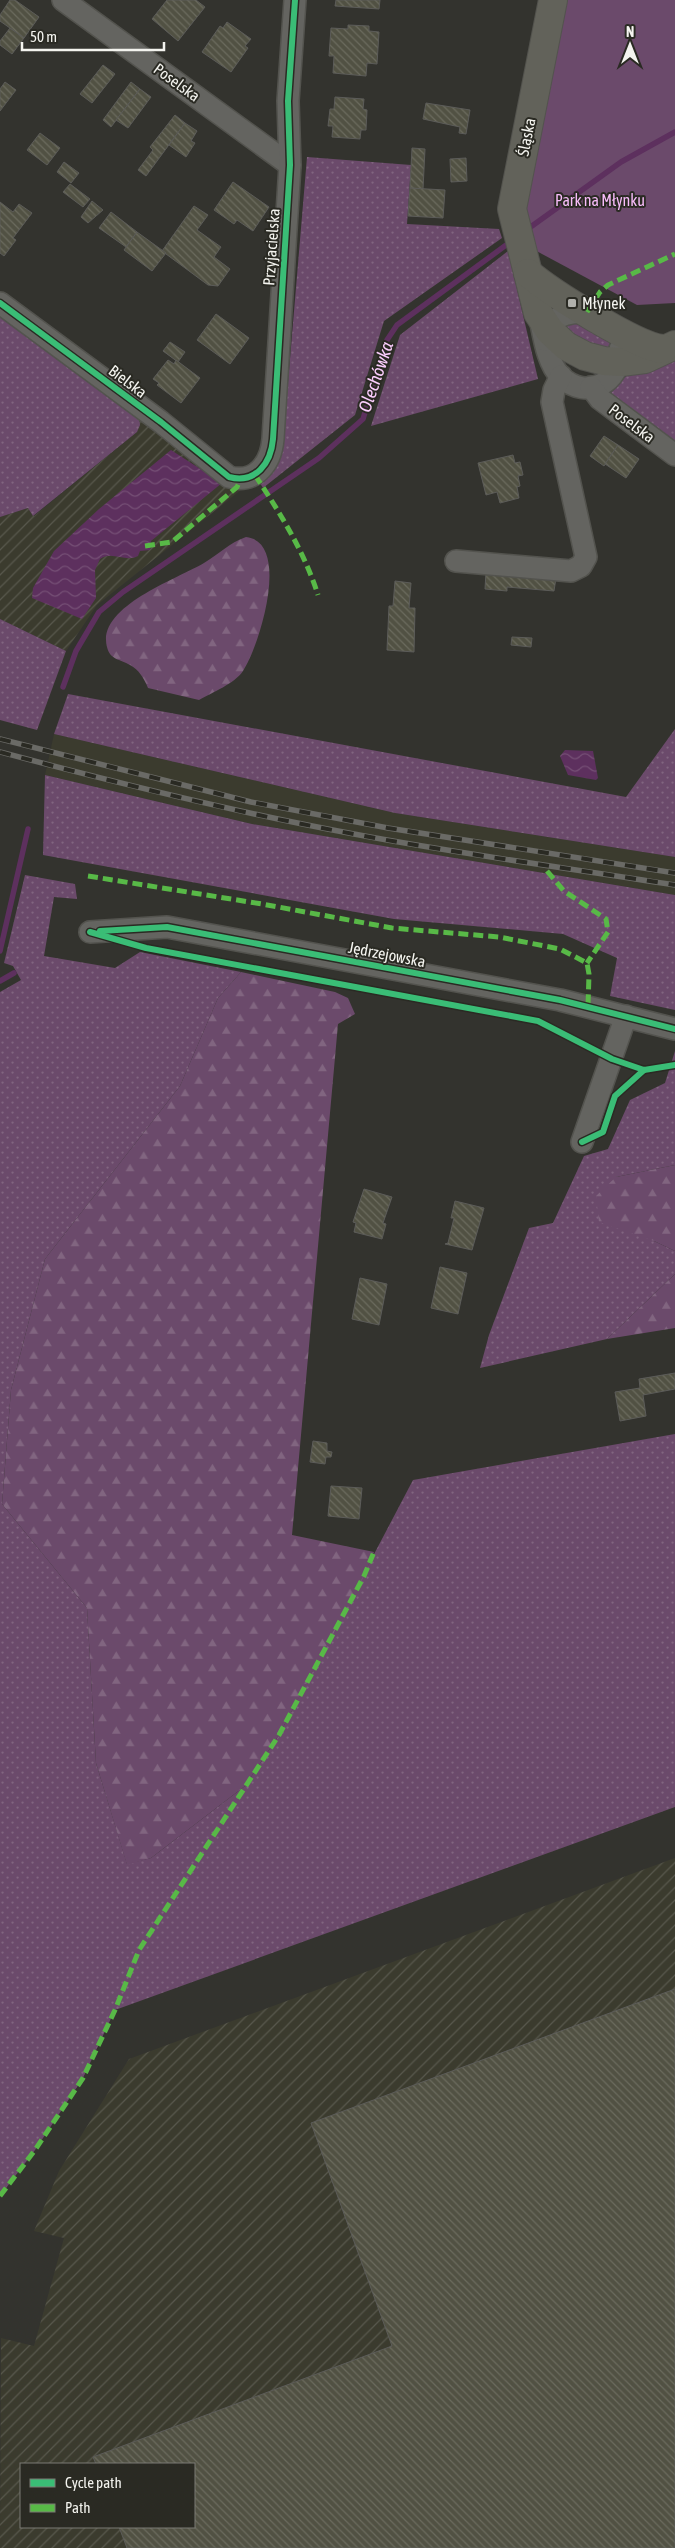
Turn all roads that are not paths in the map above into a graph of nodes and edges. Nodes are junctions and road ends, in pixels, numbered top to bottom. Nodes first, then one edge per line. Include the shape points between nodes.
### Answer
1 (63, 0) edge
2 (295, 0) edge
3 (553, 0) edge
4 (290, 165) junction
5 (528, 273) junction
6 (0, 303) edge
7 (596, 317) junction
8 (544, 327) junction
9 (669, 347) edge
10 (621, 362) junction
11 (561, 376) junction
12 (591, 387) junction
13 (675, 456) edge
14 (241, 479) joint
15 (456, 561) dead end
16 (90, 932) dead end
17 (626, 1016) junction
18 (675, 1029) edge
19 (582, 1142) dead end

1 - 4 street, Poselska
2 - 4 street, Przyjacielska via 288,101
3 - 5 street, Śląska via 513,201 513,217
4 - 14 street, Przyjacielska via 273,445 262,470
5 - 7 street
5 - 8 street, Śląska
6 - 14 street, Bielska via 161,422 229,477
7 - 8 street via 573,312
7 - 9 street via 647,346
7 - 10 street via 614,331 620,345
8 - 10 street via 566,346 585,356
8 - 11 street via 550,360
9 - 10 street via 645,359
10 - 12 street via 606,382
11 - 12 street via 574,385
11 - 15 street via 552,402 586,557 581,566 571,571
12 - 13 street, Poselska via 600,399
16 - 17 street, Jędrzejowska via 167,928 560,1000
17 - 18 street, Jędrzejowska
17 - 19 street

